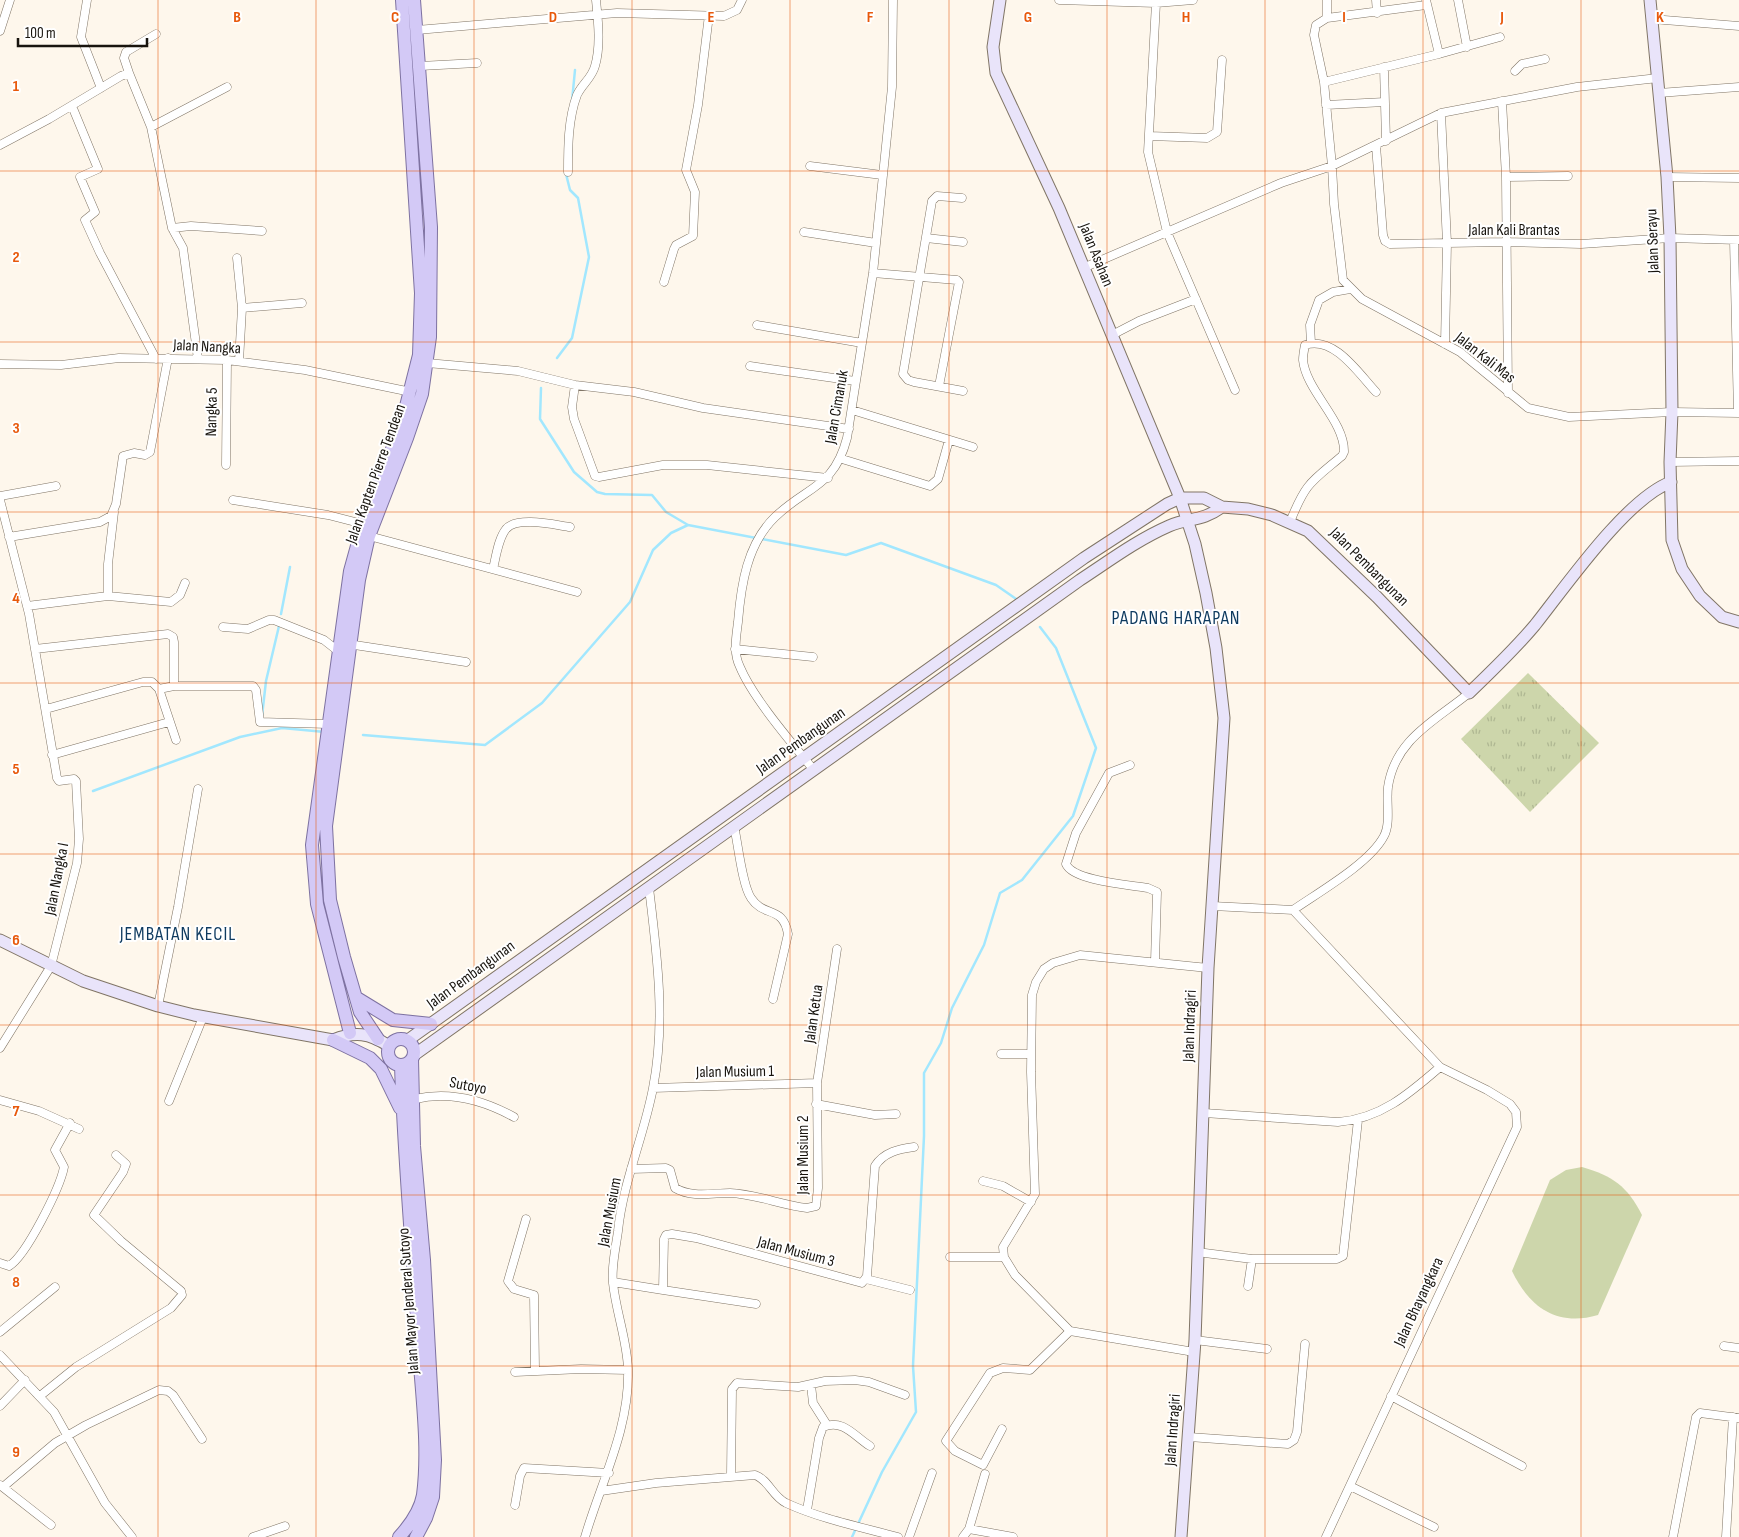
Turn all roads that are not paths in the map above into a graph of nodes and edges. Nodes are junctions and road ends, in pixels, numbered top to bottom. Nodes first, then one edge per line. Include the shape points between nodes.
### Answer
1 (10, 0) edge
2 (88, 0) edge
3 (402, 0) edge
4 (414, 0) edge
5 (596, 0) edge
6 (742, 0) edge
7 (893, 0) edge
8 (1000, 0) edge
9 (1059, 0) edge
10 (1193, 0) edge
11 (1326, 0) edge
12 (1376, 0) edge
13 (1458, 0) edge
14 (1650, 0) edge
15 (1156, 3) junction
16 (1426, 3) edge
17 (1377, 13) junction
18 (598, 15) junction
19 (709, 16) junction
20 (1327, 18) junction
21 (1652, 19) junction
22 (1739, 26) edge
23 (411, 30) junction
24 (0, 31) edge
25 (156, 34) dead end
26 (1500, 37) dead end
27 (1467, 47) junction
28 (1440, 54) junction
29 (1545, 59) dead end
30 (1222, 60) dead end
31 (477, 63) dead end
32 (420, 66) junction
33 (1384, 67) junction
34 (1515, 72) dead end
35 (129, 73) junction
36 (1658, 78) junction
37 (1324, 82) junction
38 (227, 87) dead end
39 (1739, 87) edge
40 (101, 88) junction
41 (1659, 93) junction
42 (1502, 101) junction
43 (1385, 102) junction
44 (1326, 105) junction
45 (72, 106) junction
46 (1441, 113) junction
47 (151, 127) junction
48 (1148, 136) junction
49 (1386, 141) junction
50 (0, 145) edge
51 (1376, 146) junction
52 (426, 154) junction
53 (411, 155) junction
54 (810, 166) dead end
55 (1332, 166) junction
56 (568, 172) dead end
57 (882, 175) junction
58 (1568, 176) dead end
59 (1506, 177) junction
60 (1667, 177) junction
61 (1739, 178) edge
62 (962, 198) dead end
63 (172, 228) junction
64 (262, 231) dead end
65 (804, 232) dead end
66 (1167, 232) junction
67 (926, 238) junction
68 (1670, 238) junction
69 (1737, 240) edge
70 (963, 242) dead end
71 (1505, 242) junction
72 (876, 243) junction
73 (1447, 244) junction
74 (237, 258) dead end
75 (1083, 268) junction
76 (873, 274) junction
77 (920, 276) junction
78 (664, 282) dead end
79 (1350, 289) junction
80 (1196, 300) junction
81 (302, 303) dead end
82 (242, 308) junction
83 (757, 326) dead end
84 (1112, 335) junction
85 (862, 343) junction
86 (1310, 343) junction
87 (1445, 344) junction
88 (168, 358) junction
89 (156, 359) junction
90 (198, 359) junction
91 (227, 360) junction
92 (239, 361) junction
93 (427, 363) junction
94 (0, 364) edge
95 (750, 366) dead end
96 (855, 381) junction
97 (575, 385) junction
98 (939, 386) junction
99 (1235, 390) dead end
100 (963, 391) dead end
101 (411, 392) junction
102 (1376, 392) dead end
103 (1508, 393) junction
104 (852, 410) junction
105 (1672, 412) junction
106 (1738, 413) edge
107 (849, 429) junction
108 (950, 440) junction
109 (973, 447) dead end
110 (842, 459) junction
111 (1739, 460) edge
112 (1670, 462) junction
113 (226, 465) dead end
114 (828, 478) junction
115 (1671, 482) junction
116 (56, 486) dead end
117 (0, 496) edge
118 (1180, 498) junction
119 (0, 500) edge
120 (233, 500) dead end
121 (1222, 507) junction
122 (114, 512) junction
123 (1188, 521) junction
124 (1290, 522) junction
125 (570, 527) dead end
126 (366, 530) junction
127 (10, 537) junction
128 (493, 569) junction
129 (184, 583) dead end
130 (577, 592) dead end
131 (108, 596) junction
132 (27, 606) junction
133 (1739, 622) edge
134 (223, 627) dead end
135 (970, 641) junction
136 (342, 646) junction
137 (35, 649) junction
138 (736, 649) junction
139 (978, 652) junction
140 (813, 656) dead end
141 (466, 662) dead end
142 (174, 686) junction
143 (159, 689) junction
144 (1469, 693) junction
145 (46, 709) junction
146 (169, 722) junction
147 (328, 724) junction
148 (176, 740) dead end
149 (52, 755) junction
150 (804, 758) junction
151 (1130, 765) dead end
152 (813, 769) junction
153 (198, 789) dead end
154 (734, 826) junction
155 (644, 872) junction
156 (648, 888) junction
157 (1212, 906) junction
158 (1293, 910) junction
159 (0, 940) edge
160 (837, 949) dead end
161 (1156, 962) junction
162 (51, 966) junction
163 (1208, 968) junction
164 (357, 998) junction
165 (773, 999) dead end
166 (158, 1006) junction
167 (203, 1017) junction
168 (431, 1024) junction
169 (350, 1033) junction
170 (378, 1039) junction
171 (333, 1040) junction
172 (408, 1040) junction
173 (389, 1046) junction
174 (0, 1048) edge
175 (1001, 1054) dead end
176 (1031, 1054) junction
177 (409, 1060) junction
178 (1440, 1067) junction
179 (817, 1083) junction
180 (653, 1088) junction
181 (415, 1099) junction
182 (0, 1100) edge
183 (169, 1101) dead end
184 (816, 1104) junction
185 (402, 1112) junction
186 (1204, 1113) junction
187 (896, 1114) dead end
188 (514, 1117) dead end
189 (1358, 1120) junction
190 (70, 1123) junction
191 (79, 1129) dead end
192 (914, 1147) dead end
193 (116, 1155) dead end
194 (631, 1169) junction
195 (983, 1181) dead end
196 (1031, 1202) junction
197 (526, 1219) dead end
198 (1197, 1252) junction
199 (950, 1257) dead end
200 (1004, 1258) junction
201 (1252, 1259) junction
202 (0, 1264) edge
203 (866, 1279) junction
204 (613, 1282) junction
205 (55, 1286) dead end
206 (1248, 1286) dead end
207 (663, 1290) junction
208 (910, 1290) dead end
209 (756, 1304) dead end
210 (1070, 1331) junction
211 (0, 1332) edge
212 (1195, 1340) junction
213 (1305, 1344) dead end
214 (1724, 1346) dead end
215 (1739, 1348) edge
216 (1267, 1349) dead end
217 (1194, 1352) junction
218 (0, 1355) edge
219 (535, 1370) junction
220 (628, 1370) junction
221 (515, 1372) dead end
222 (25, 1380) junction
223 (810, 1385) junction
224 (905, 1395) dead end
225 (40, 1396) junction
226 (1391, 1396) junction
227 (0, 1406) edge
228 (1736, 1417) edge
229 (827, 1425) junction
230 (1002, 1428) dead end
231 (67, 1437) junction
232 (1189, 1437) junction
233 (202, 1439) dead end
234 (870, 1446) dead end
235 (1522, 1466) dead end
236 (608, 1473) junction
237 (932, 1473) dead end
238 (985, 1474) dead end
239 (731, 1475) junction
240 (2, 1486) edge
241 (1350, 1486) junction
242 (601, 1491) junction
243 (515, 1505) dead end
244 (806, 1510) junction
245 (50, 1525) dead end
246 (285, 1526) dead end
247 (1434, 1527) dead end
248 (969, 1529) junction
249 (132, 1537) edge
250 (254, 1537) edge
251 (399, 1537) edge
252 (416, 1537) edge
253 (585, 1537) edge
254 (898, 1537) edge
255 (910, 1537) edge
256 (963, 1537) edge
257 (1013, 1537) edge
258 (1181, 1537) edge
259 (1326, 1537) edge
260 (1673, 1537) edge
261 (1726, 1537) edge

1 - 24 street
2 - 40 street via 82,37
3 - 23 main road
4 - 23 main road
5 - 18 street
6 - 19 street via 733,13
7 - 57 street, Jalan Cimanuk via 892,87
8 - 75 street, Jalan Asahan via 993,48 996,73 1059,208
9 - 15 street
10 - 15 street
11 - 20 street
12 - 17 street
13 - 27 street
14 - 21 street, Jalan Serayu
15 - 48 street
16 - 17 street
16 - 28 street
17 - 20 street
18 - 19 street
18 - 23 street
18 - 56 street via 596,64 576,97 569,138
19 - 78 street via 686,170 695,192 693,236 676,245
20 - 37 street via 1316,25 1314,35
21 - 22 street
21 - 36 street, Jalan Serayu
23 - 32 main road, Jalan Kapten Pierre Tendean
23 - 53 main road, Jalan Kapten Pierre Tendean
25 - 35 street via 126,52 124,58
26 - 27 street
27 - 28 street
28 - 33 street
29 - 34 street via 1522,64
30 - 48 street via 1217,132 1207,138
31 - 32 street
32 - 52 main road, Jalan Kapten Pierre Tendean
33 - 37 street
33 - 43 street
35 - 40 street
35 - 47 street
36 - 41 street, Jalan Serayu
36 - 42 street via 1577,87
37 - 44 street
38 - 47 street
39 - 41 street
40 - 45 street
41 - 60 street, Jalan Serayu
42 - 46 street
42 - 59 street
43 - 44 street
43 - 49 street
44 - 55 street
45 - 50 street
45 - 89 street via 98,169 80,177 95,212 85,220
46 - 49 street
46 - 73 street
47 - 63 street
48 - 66 street via 1148,152
49 - 51 street
51 - 55 street
51 - 73 street, Jalan Kali Brantas via 1385,241 1390,244
52 - 53 main road
52 - 93 main road, Jalan Kapten Pierre Tendean via 431,227
53 - 101 main road, Jalan Kapten Pierre Tendean via 421,293 419,355
54 - 57 street
55 - 66 street via 1281,182
55 - 79 street via 1341,271
57 - 72 street, Jalan Cimanuk
58 - 59 street
59 - 71 street
60 - 61 street
60 - 68 street, Jalan Serayu
62 - 67 street via 933,198
63 - 64 street via 191,226
63 - 90 street via 185,259
65 - 72 street
66 - 75 street
66 - 80 street
67 - 70 street
67 - 77 street
68 - 69 street, Jalan Kali Brantas
68 - 71 street, Jalan Kali Brantas via 1581,244
68 - 105 street, Jalan Serayu
69 - 106 street
71 - 73 street, Jalan Kali Brantas
71 - 103 street
72 - 76 street, Jalan Cimanuk
73 - 87 street
74 - 82 street
75 - 84 street, Jalan Asahan
76 - 77 street
76 - 85 street, Jalan Cimanuk
77 - 98 street via 903,374 908,380
77 - 98 street via 957,280 960,285
79 - 86 street via 1333,292 1319,300 1310,325
79 - 87 street, Jalan Kali Mas via 1388,315
80 - 84 street via 1139,321
80 - 99 street
81 - 82 street
82 - 92 street
83 - 85 street
84 - 118 street, Jalan Asahan
85 - 96 street, Jalan Cimanuk
86 - 102 street via 1334,348
86 - 124 street via 1305,345 1303,361 1340,433 1344,452 1308,484
87 - 103 street, Jalan Kali Mas via 1460,352
88 - 89 street, Jalan Nangka
88 - 90 street, Jalan Nangka
88 - 122 street via 150,452 145,456 134,453 123,456
89 - 94 street, Jalan Nangka via 119,358 61,365
90 - 91 street, Jalan Nangka
91 - 92 street, Jalan Nangka
91 - 113 street, Nangka 5
92 - 101 street, Jalan Nangka via 305,370
93 - 97 street via 518,371
93 - 126 main road, Jalan Kapten Pierre Tendean via 422,394 413,420
95 - 96 street
96 - 104 street, Jalan Cimanuk
97 - 107 street
97 - 114 street via 574,419 598,478 663,466 707,465
98 - 100 street
101 - 126 main road, Jalan Kapten Pierre Tendean
103 - 105 street, Jalan Kali Mas via 1528,408 1569,416
104 - 107 street, Jalan Cimanuk
104 - 108 street
105 - 106 street, Jalan Kali Mas
105 - 112 street, Jalan Serayu
107 - 110 street, Jalan Cimanuk
108 - 109 street
108 - 110 street via 938,479 930,486
110 - 114 street, Jalan Cimanuk
111 - 112 street
112 - 115 street, Jalan Serayu
114 - 138 street, Jalan Cimanuk via 776,516 755,548 742,582
115 - 133 street, Jalan Serayu via 1672,540 1682,569 1710,607
115 - 144 street via 1654,490 1624,518 1584,562 1520,643
116 - 117 street
118 - 121 street, Jalan Pembangunan via 1204,498
118 - 123 street, Jalan Asahan
118 - 135 street, Jalan Pembangunan via 1084,558
119 - 127 street
120 - 126 street via 328,515
121 - 123 street, Jalan Pembangunan via 1208,517
121 - 124 street, Jalan Pembangunan via 1248,509
122 - 127 street via 100,522
122 - 131 street
123 - 139 street, Jalan Pembangunan via 1171,525 1132,546
123 - 157 street, Jalan Indragiri via 1209,611 1224,718
124 - 144 street, Jalan Pembangunan via 1308,531 1340,560
125 - 128 street via 527,522 509,526 504,532
126 - 128 street
126 - 136 main road, Jalan Kapten Pierre Tendean via 350,571
127 - 132 street
128 - 130 street
129 - 131 street via 180,595 171,602
131 - 132 street
132 - 137 street
134 - 136 street via 248,629 274,620
135 - 139 street
135 - 150 street, Jalan Pembangunan
136 - 141 street
136 - 147 main road, Jalan Kapten Pierre Tendean
136 - 164 main road, Jalan Kapten Pierre Tendean via 326,847 330,900
137 - 142 street via 168,634 174,642
137 - 145 street
138 - 140 street
138 - 150 street, Jalan Cimanuk via 739,666 750,685
139 - 152 street, Jalan Pembangunan
142 - 143 street
142 - 147 street via 253,686 260,722
143 - 145 street via 154,683 143,682
143 - 146 street
144 - 158 street via 1410,739 1398,753 1388,788 1385,835 1378,846
145 - 149 street
146 - 148 street
146 - 149 street
147 - 169 main road, Jalan Kapten Pierre Tendean via 312,863 317,904
149 - 162 street, Jalan Nangka I via 57,779 75,779 79,839 77,863
150 - 152 street, Jalan Cimanuk
150 - 155 street, Jalan Pembangunan
151 - 161 street via 1109,773 1076,833 1066,864 1070,871 1091,878 1157,892
152 - 154 street, Jalan Pembangunan
153 - 166 street
154 - 156 street, Jalan Pembangunan
154 - 165 street via 751,898 765,910 779,914 786,923 788,934
155 - 156 street
155 - 168 street, Jalan Pembangunan
156 - 177 street, Jalan Pembangunan
156 - 180 street, Jalan Musium via 657,951 659,1009
157 - 158 street
157 - 163 street, Jalan Indragiri
158 - 178 street, Jalan Bhayangkara
159 - 162 street
160 - 179 street, Jalan Ketua
161 - 163 street
161 - 176 street via 1080,955 1065,958 1044,969 1032,995
162 - 166 street via 83,981
162 - 174 street, Jalan Nangka I
163 - 186 street, Jalan Indragiri
164 - 168 main road via 393,1020
164 - 170 main road, Jalan Kapten Pierre Tendean via 360,1012
166 - 167 street
167 - 171 street
167 - 183 street
168 - 172 street, Jalan Pembangunan
169 - 170 street
169 - 171 street
170 - 173 street
171 - 185 main road via 370,1058 381,1069
172 - 173 main road via 398,1038
172 - 177 main road via 414,1046
173 - 177 main road via 389,1058 394,1063
175 - 176 street
176 - 196 street via 1036,1184
177 - 181 main road, Jalan Mayor Jenderal Sutoyo
177 - 185 main road, Jalan Mayor Jenderal Sutoyo
178 - 189 street via 1386,1109
178 - 226 street, Jalan Bhayangkara via 1510,1104 1516,1112 1517,1126
179 - 180 street, Jalan Musium 1
179 - 184 street, Jalan Musium 2
180 - 194 street, Jalan Musium
181 - 188 street, Sutoyo via 442,1094 484,1102
181 - 252 main road, Jalan Mayor Jenderal Sutoyo via 414,1146 435,1460 433,1497
182 - 190 street
184 - 187 street via 875,1115
184 - 194 street, Jalan Musium 2 via 817,1198 816,1206 812,1208 746,1195 683,1191 676,1188 670,1170 666,1168
185 - 251 main road, Jalan Mayor Jenderal Sutoyo via 424,1458 422,1496 417,1512
186 - 189 street via 1338,1122
186 - 198 street, Jalan Indragiri
189 - 201 street via 1343,1256 1337,1259
190 - 191 street
190 - 202 street via 55,1150 64,1168 51,1201 19,1259 9,1266
192 - 203 street via 886,1154 875,1166
193 - 225 street via 126,1164 94,1216 182,1295 171,1308 76,1367
194 - 204 street, Jalan Musium via 621,1209
195 - 196 street via 1003,1186
196 - 200 street via 1008,1236 1003,1247
197 - 219 street via 508,1281 514,1289 534,1295
198 - 201 street
198 - 212 street, Jalan Indragiri
199 - 200 street
200 - 210 street via 1020,1280
201 - 206 street
203 - 207 street, Jalan Musium 3 via 858,1283 672,1234 664,1239
203 - 208 street
204 - 207 street
204 - 220 street, Jalan Musium
205 - 211 street
207 - 209 street
210 - 217 street
210 - 230 street via 1030,1370 1003,1368 990,1373 946,1441 955,1451 984,1465
212 - 216 street
212 - 217 street, Jalan Indragiri
213 - 232 street via 1294,1440 1288,1444
214 - 215 street
217 - 232 street, Jalan Indragiri
218 - 222 street
219 - 220 street
219 - 221 street
220 - 236 street, Jalan Musium via 621,1425
222 - 225 street
222 - 227 street
223 - 224 street via 855,1380
223 - 229 street via 814,1403
223 - 239 street via 734,1385
225 - 231 street via 54,1412
226 - 235 street
226 - 241 street, Jalan Bhayangkara
228 - 260 street via 1707,1413 1696,1417
228 - 261 street
229 - 234 street via 849,1429
229 - 244 street via 818,1438
231 - 233 street via 159,1390 173,1395
231 - 240 street
231 - 249 street via 105,1503
232 - 258 street, Jalan Indragiri
236 - 242 street, Jalan Musium
236 - 243 street via 524,1468
237 - 255 street
238 - 248 street
239 - 242 street
239 - 244 street via 762,1478 780,1500
240 - 245 street
241 - 247 street
241 - 259 street, Jalan Bhayangkara
242 - 253 street, Jalan Musium
244 - 254 street
246 - 250 street
248 - 256 street
248 - 257 street

